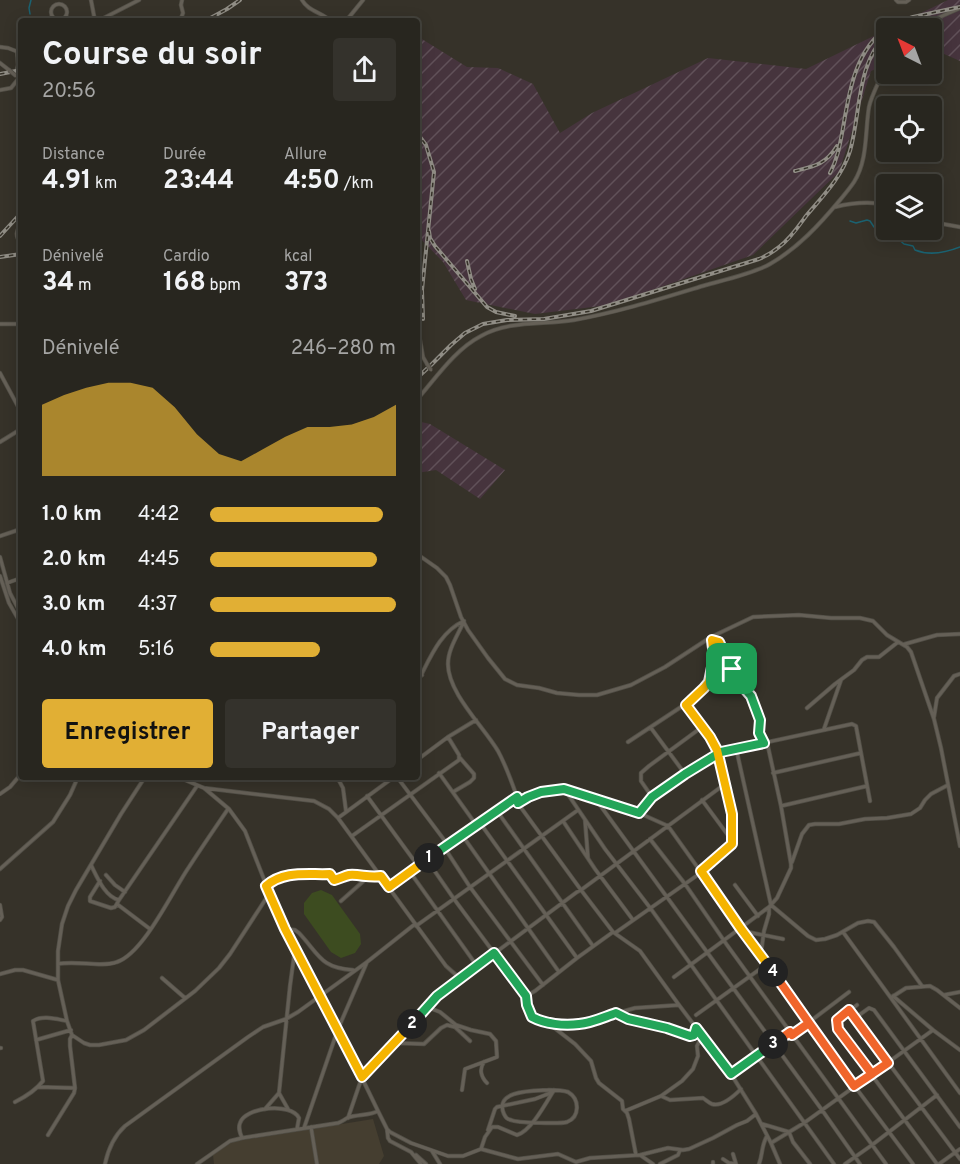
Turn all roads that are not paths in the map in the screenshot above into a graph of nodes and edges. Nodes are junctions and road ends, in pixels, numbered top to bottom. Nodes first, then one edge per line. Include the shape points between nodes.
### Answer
1 (91, 0) edge
2 (139, 0) edge
3 (182, 0) edge
4 (302, 0) edge
5 (363, 0) edge
6 (896, 0) edge
7 (909, 0) edge
8 (960, 8) edge
9 (56, 18) edge
10 (64, 18) edge
11 (95, 18) edge
12 (102, 18) edge
13 (181, 18) edge
14 (328, 18) edge
15 (348, 18) edge
16 (938, 18) edge
17 (0, 47) edge
18 (18, 52) edge
19 (0, 63) edge
20 (18, 77) edge
21 (18, 79) edge
22 (878, 84) edge
23 (0, 90) edge
24 (876, 204) edge
25 (834, 208) junction
26 (942, 224) edge
27 (960, 227) edge
28 (0, 324) edge
29 (18, 324) edge
30 (420, 340) edge
31 (0, 373) edge
32 (437, 376) junction
33 (420, 396) edge
34 (18, 406) edge
35 (18, 431) edge
36 (0, 442) edge
37 (18, 530) edge
38 (0, 536) edge
39 (420, 556) edge
40 (0, 558) edge
41 (0, 576) edge
42 (18, 579) edge
43 (5, 584) junction
44 (18, 608) edge
45 (18, 619) edge
46 (464, 621) junction
47 (960, 633) edge
48 (711, 638) junction
49 (899, 641) junction
50 (905, 644) dead end
51 (420, 672) edge
52 (960, 674) edge
53 (422, 675) junction
54 (420, 678) edge
55 (842, 679) junction
56 (686, 705) junction
57 (807, 708) dead end
58 (934, 718) junction
59 (476, 720) junction
60 (702, 727) junction
61 (651, 728) junction
62 (824, 729) junction
63 (448, 737) junction
64 (628, 742) dead end
65 (766, 742) junction
66 (736, 748) junction
67 (668, 752) junction
68 (861, 753) junction
69 (718, 754) junction
70 (420, 758) edge
71 (460, 758) junction
72 (439, 773) junction
73 (773, 773) junction
74 (685, 774) junction
75 (18, 778) edge
76 (77, 780) edge
77 (143, 780) edge
78 (184, 780) edge
79 (339, 780) edge
80 (391, 780) edge
81 (398, 780) edge
82 (725, 784) junction
83 (948, 785) junction
84 (197, 786) junction
85 (867, 786) junction
86 (204, 788) junction
87 (564, 789) junction
88 (453, 792) junction
89 (0, 794) edge
90 (410, 794) junction
91 (367, 796) junction
92 (517, 797) junction
93 (652, 797) junction
94 (596, 799) junction
95 (702, 800) junction
96 (870, 801) dead end
97 (518, 803) junction
98 (781, 806) junction
99 (228, 809) junction
100 (578, 809) junction
101 (497, 811) junction
102 (346, 812) junction
103 (639, 813) junction
104 (381, 815) junction
105 (338, 818) junction
106 (584, 818) junction
107 (563, 821) junction
108 (478, 825) junction
109 (668, 826) junction
110 (462, 835) junction
111 (542, 835) junction
112 (352, 836) junction
113 (650, 839) junction
114 (732, 839) junction
115 (446, 846) junction
116 (960, 846) edge
117 (523, 848) junction
118 (634, 852) junction
119 (427, 860) junction
120 (507, 860) junction
121 (588, 860) junction
122 (616, 864) junction
123 (791, 864) junction
124 (91, 865) junction
125 (418, 866) junction
126 (0, 869) edge
127 (702, 872) junction
128 (410, 873) junction
129 (489, 873) junction
130 (106, 875) dead end
131 (381, 876) junction
132 (601, 876) junction
133 (368, 877) junction
134 (100, 881) junction
135 (685, 884) junction
136 (735, 885) dead end
137 (266, 886) junction
138 (389, 887) junction
139 (470, 887) junction
140 (581, 890) junction
141 (125, 892) junction
142 (269, 894) junction
143 (667, 897) junction
144 (454, 899) junction
145 (342, 901) dead end
146 (118, 902) junction
147 (563, 902) junction
148 (0, 905) edge
149 (770, 906) junction
150 (651, 909) junction
151 (437, 911) junction
152 (546, 915) junction
153 (758, 916) junction
154 (633, 920) junction
155 (0, 921) edge
156 (415, 925) junction
157 (528, 928) junction
158 (150, 929) junction
159 (285, 929) junction
160 (742, 930) junction
161 (614, 932) junction
162 (843, 932) junction
163 (763, 935) junction
164 (783, 939) dead end
165 (724, 940) junction
166 (510, 941) junction
167 (594, 946) junction
168 (295, 949) junction
169 (707, 952) junction
170 (494, 953) junction
171 (760, 955) junction
172 (577, 958) junction
173 (367, 962) junction
174 (58, 964) junction
175 (690, 964) junction
176 (767, 964) junction
177 (477, 966) junction
178 (355, 971) junction
179 (559, 972) junction
180 (0, 974) edge
181 (750, 976) junction
182 (462, 977) junction
183 (162, 978) dead end
184 (674, 978) dead end
185 (58, 980) junction
186 (543, 984) junction
187 (922, 986) junction
188 (733, 988) junction
189 (849, 992) dead end
190 (960, 992) edge
191 (944, 995) junction
192 (526, 996) junction
193 (319, 997) junction
194 (185, 998) junction
195 (892, 998) junction
196 (716, 1000) junction
197 (679, 1005) junction
198 (856, 1005) dead end
199 (427, 1007) junction
200 (960, 1008) edge
201 (849, 1010) junction
202 (616, 1013) junction
203 (696, 1015) dead end
204 (855, 1018) junction
205 (286, 1019) junction
206 (67, 1021) junction
207 (548, 1023) junction
208 (809, 1023) junction
209 (696, 1028) junction
210 (338, 1029) junction
211 (71, 1030) junction
212 (933, 1030) junction
213 (791, 1033) junction
214 (72, 1035) junction
215 (702, 1035) junction
216 (921, 1039) junction
217 (36, 1040) junction
218 (470, 1041) dead end
219 (394, 1043) junction
220 (774, 1043) junction
221 (905, 1050) junction
222 (960, 1050) edge
223 (757, 1056) junction
224 (484, 1062) junction
225 (888, 1063) junction
226 (731, 1074) junction
227 (872, 1074) junction
228 (362, 1077) junction
229 (487, 1083) dead end
230 (38, 1086) junction
231 (854, 1086) junction
232 (75, 1088) junction
233 (741, 1089) junction
234 (462, 1090) dead end
235 (554, 1090) junction
236 (279, 1093) junction
237 (960, 1093) edge
238 (938, 1095) junction
239 (661, 1096) junction
240 (838, 1098) junction
241 (15, 1102) dead end
242 (922, 1106) junction
243 (503, 1107) junction
244 (265, 1109) junction
245 (288, 1109) junction
246 (822, 1110) junction
247 (378, 1111) junction
248 (626, 1111) junction
249 (756, 1114) junction
250 (348, 1118) junction
251 (904, 1120) junction
252 (533, 1122) junction
253 (804, 1123) junction
254 (762, 1124) junction
255 (311, 1127) junction
256 (960, 1127) edge
257 (304, 1128) junction
258 (297, 1129) junction
259 (387, 1129) junction
260 (789, 1132) junction
261 (888, 1132) junction
262 (487, 1133) junction
263 (48, 1135) dead end
264 (767, 1136) junction
265 (242, 1138) junction
266 (771, 1143) junction
267 (872, 1145) junction
268 (481, 1149) junction
269 (960, 1149) edge
270 (680, 1150) junction
271 (432, 1151) junction
272 (955, 1152) junction
273 (734, 1154) dead end
274 (638, 1155) junction
275 (854, 1157) junction
276 (723, 1159) dead end
277 (960, 1159) edge
278 (105, 1164) edge
279 (197, 1164) edge
280 (317, 1164) edge
281 (423, 1164) edge
282 (440, 1164) edge
283 (653, 1164) edge
284 (660, 1164) edge
285 (736, 1164) edge
286 (759, 1164) edge
287 (780, 1164) edge
288 (810, 1164) edge
289 (834, 1164) edge
290 (845, 1164) edge
291 (860, 1164) edge
292 (886, 1164) edge
293 (913, 1164) edge
294 (938, 1164) edge

1 - 11 street
2 - 12 street
3 - 13 street
4 - 14 street
5 - 15 street
6 - 7 street
8 - 16 street
9 - 10 street via 51,11 59,4 65,8
17 - 18 street
19 - 20 street, bridge
21 - 23 street via 11,88
22 - 25 street via 870,104 859,172
24 - 25 street
25 - 32 street via 805,239 768,265 598,315 494,330 468,345
26 - 27 street
28 - 29 street
30 - 32 street, bridge via 423,357
31 - 34 street
32 - 33 street
35 - 36 street
37 - 38 street
39 - 46 street via 446,578
40 - 43 street
41 - 43 street
42 - 43 street
43 - 44 street
43 - 45 street
46 - 48 street via 505,679 567,695 613,692 640,681
46 - 53 street via 441,639
46 - 59 street via 449,653 449,674 453,688
47 - 50 street via 937,634
48 - 49 street via 753,616 799,615 873,621
48 - 56 street via 714,657 709,682
48 - 65 street via 719,642 738,681 751,696 760,720 759,733
49 - 55 street via 879,657 865,658
49 - 58 street via 911,652
51 - 53 street
52 - 58 street via 937,698
53 - 54 street
55 - 57 street
55 - 62 street
56 - 60 street
56 - 61 street
58 - 83 street
59 - 63 street
59 - 92 street via 501,756
60 - 67 street
60 - 69 street
61 - 64 street
61 - 67 street
62 - 65 street
62 - 68 street via 856,726
63 - 70 street
63 - 71 street
65 - 66 street
65 - 73 street
66 - 69 street
66 - 149 street
67 - 74 street
67 - 93 street via 642,773 641,781
68 - 73 street
68 - 85 street
69 - 74 street
69 - 82 street
71 - 72 street
71 - 88 street via 474,778
72 - 88 street
72 - 90 street
73 - 98 street
74 - 93 street
75 - 89 street
76 - 126 street via 53,822
77 - 124 street
78 - 84 street
79 - 102 street
80 - 91 street
81 - 90 street
82 - 95 street
82 - 114 street via 732,814
83 - 116 street
83 - 123 street via 931,794 911,814 809,825
84 - 86 street
84 - 141 street
85 - 96 street
85 - 98 street
86 - 99 street
86 - 105 street via 314,801
87 - 94 street
87 - 97 street via 541,792
87 - 100 street
88 - 108 street
90 - 104 street
90 - 115 street
91 - 102 street
91 - 104 street
92 - 97 street
92 - 101 street
93 - 103 street
94 - 103 street
94 - 118 street
95 - 109 street
95 - 114 street
97 - 111 street
98 - 123 street
99 - 137 street via 245,831
99 - 158 street
100 - 106 street
100 - 107 street
101 - 108 street
101 - 117 street
102 - 105 street
103 - 109 street
104 - 112 street
104 - 125 street
105 - 112 street
106 - 121 street
106 - 122 street
107 - 111 street
107 - 121 street
108 - 110 street
108 - 120 street
109 - 113 street
109 - 127 street
110 - 115 street
110 - 129 street
111 - 117 street
111 - 140 street
112 - 131 street
113 - 118 street
113 - 135 street
114 - 127 street via 731,845
115 - 119 street
115 - 139 street
117 - 120 street
117 - 147 street
118 - 122 street
118 - 143 street
119 - 125 street
119 - 144 street
120 - 129 street
120 - 152 street
121 - 132 street
122 - 132 street
122 - 150 street
123 - 149 street
124 - 134 street
124 - 174 street via 65,913
125 - 128 street
127 - 135 street
127 - 160 street
128 - 138 street
128 - 151 street
129 - 139 street
129 - 157 street
130 - 141 street
131 - 133 street
131 - 138 street
132 - 140 street
132 - 154 street
133 - 137 street via 348,875 334,880 330,874 293,874
133 - 145 street
134 - 146 street
134 - 146 street via 90,901 111,908
135 - 143 street
135 - 165 street
136 - 153 street
137 - 142 street
138 - 156 street
139 - 144 street
139 - 166 street
140 - 147 street
140 - 161 street
141 - 146 street
142 - 159 street
142 - 194 street via 225,961
143 - 150 street
143 - 169 street
144 - 151 street
144 - 170 street
146 - 158 street
147 - 152 street
147 - 167 street
148 - 155 street
149 - 153 street
149 - 162 street via 812,938 825,939
149 - 163 street
150 - 154 street
150 - 175 street
151 - 156 street
151 - 177 street
152 - 157 street
152 - 172 street
153 - 160 street
154 - 161 street
156 - 173 street
156 - 182 street via 446,966
157 - 166 street
157 - 179 street
158 - 174 street via 117,962
159 - 168 street
159 - 178 street via 299,933 328,965
160 - 163 street
160 - 165 street
160 - 171 street
161 - 167 street
161 - 197 street via 640,951
162 - 187 street via 858,923 874,922
162 - 195 street
163 - 164 street
163 - 171 street
165 - 169 street
165 - 181 street
166 - 170 street
166 - 186 street
167 - 172 street
168 - 193 street
168 - 205 street
169 - 175 street
169 - 188 street
170 - 177 street
170 - 192 street
171 - 176 street
172 - 179 street
173 - 178 street
173 - 210 street
174 - 185 street
175 - 184 street
175 - 196 street
176 - 181 street
176 - 208 street
177 - 182 street
178 - 193 street
179 - 186 street
180 - 185 street via 23,970
181 - 188 street
181 - 213 street
182 - 199 street
183 - 194 street
185 - 206 street
186 - 192 street
187 - 191 street via 933,987
187 - 195 street via 906,988
188 - 196 street
188 - 220 street
189 - 208 street
190 - 191 street
191 - 200 street
192 - 207 street via 532,1017
193 - 205 street
193 - 210 street
194 - 214 street via 126,1040 90,1045
195 - 212 street
195 - 216 street
196 - 203 street
196 - 223 street
197 - 202 street
197 - 209 street
198 - 201 street
199 - 219 street
199 - 224 street via 456,1025 492,1035 498,1056
201 - 204 street
201 - 227 street via 837,1020 838,1029
202 - 207 street via 579,1024
202 - 209 street via 690,1036
204 - 221 street via 869,1008 874,1010
204 - 225 street
205 - 236 street
205 - 278 street via 263,1027 125,1126 112,1143
206 - 211 street
206 - 217 street via 35,1019
207 - 248 street via 587,1055 599,1083 620,1099
208 - 213 street
208 - 231 street
209 - 215 street
210 - 228 street
210 - 257 street
211 - 214 street
211 - 217 street
212 - 216 street
212 - 222 street
213 - 220 street
213 - 240 street
214 - 232 street via 69,1046
215 - 226 street
215 - 239 street via 693,1069
216 - 221 street
216 - 237 street
217 - 230 street via 43,1077
218 - 219 street via 447,1025 424,1044
219 - 228 street
220 - 223 street
220 - 246 street
221 - 225 street
221 - 238 street
223 - 226 street
223 - 253 street
224 - 229 street via 481,1072
224 - 234 street via 464,1069
225 - 227 street
225 - 242 street
226 - 233 street
227 - 231 street
227 - 251 street
228 - 247 street
228 - 250 street
230 - 232 street
230 - 241 street
231 - 240 street
231 - 261 street
232 - 263 street
233 - 239 street via 716,1104 703,1098 670,1100
233 - 249 street
235 - 243 street
235 - 243 street via 517,1092
235 - 252 street
235 - 252 street via 573,1096 578,1107 575,1116 562,1123
236 - 244 street
236 - 245 street
238 - 242 street
238 - 256 street
239 - 248 street
240 - 246 street
240 - 267 street
242 - 251 street
242 - 272 street
243 - 252 street via 508,1119
243 - 262 street via 495,1109
244 - 245 street
244 - 265 street via 243,1119 239,1126
245 - 258 street via 300,1118
246 - 253 street
246 - 275 street
247 - 250 street
247 - 259 street
248 - 274 street
249 - 254 street
249 - 270 street via 707,1141
250 - 255 street
251 - 261 street
251 - 294 street
252 - 262 street via 519,1135 495,1126
253 - 260 street
253 - 289 street
254 - 260 street
254 - 264 street
255 - 257 street
255 - 280 street
257 - 258 street
258 - 265 street
259 - 271 street
259 - 281 street via 390,1141 419,1157
260 - 266 street
260 - 288 street
261 - 267 street
261 - 293 street
262 - 268 street
264 - 266 street
264 - 286 street
265 - 279 street via 230,1141
266 - 287 street
267 - 275 street
267 - 292 street
268 - 271 street via 453,1157
268 - 274 street via 518,1159 558,1154 576,1162
269 - 272 street
270 - 274 street via 668,1148
270 - 284 street
271 - 282 street
272 - 277 street
272 - 294 street
273 - 285 street
274 - 283 street
275 - 290 street
275 - 291 street
276 - 285 street

